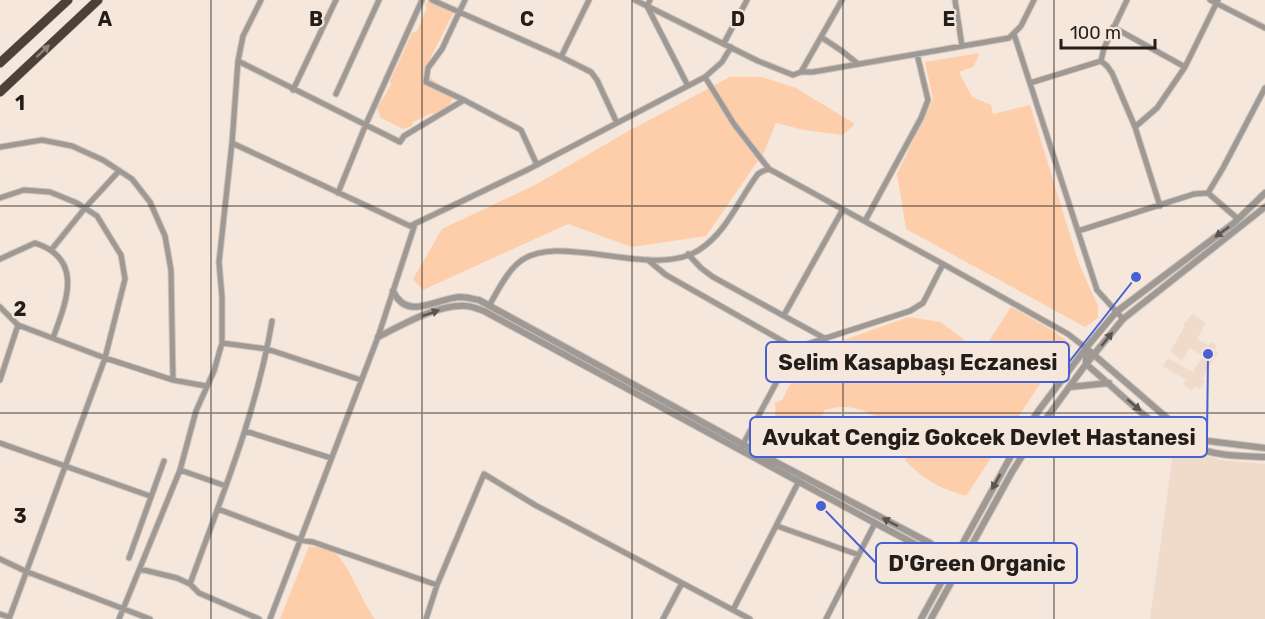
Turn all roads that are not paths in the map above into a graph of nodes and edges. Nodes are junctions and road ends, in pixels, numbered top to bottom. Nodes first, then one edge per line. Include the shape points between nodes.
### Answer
1 (68, 0) edge
2 (98, 0) edge
3 (261, 0) edge
4 (336, 0) edge
5 (379, 0) edge
6 (423, 0) edge
7 (432, 0) edge
8 (465, 0) edge
9 (589, 0) edge
10 (635, 0) edge
11 (747, 0) edge
12 (842, 0) edge
13 (955, 0) edge
14 (1034, 0) edge
15 (1127, 0) edge
16 (1210, 0) edge
17 (1217, 2) edge
18 (649, 3) edge
19 (460, 12) junction
20 (1113, 27) junction
21 (1265, 28) edge
22 (1014, 34) junction
23 (821, 37) junction
24 (724, 43) junction
25 (962, 46) junction
26 (731, 47) junction
27 (917, 54) junction
28 (561, 57) junction
29 (238, 61) junction
30 (1101, 61) junction
31 (0, 63) edge
32 (858, 64) junction
33 (1185, 67) junction
34 (801, 72) junction
35 (705, 77) junction
36 (1030, 83) junction
37 (688, 86) junction
38 (1265, 88) edge
39 (293, 90) junction
40 (0, 92) edge
41 (336, 94) dead end
42 (464, 100) junction
43 (617, 123) junction
44 (366, 124) junction
45 (1135, 127) junction
46 (232, 142) junction
47 (0, 147) edge
48 (537, 165) junction
49 (770, 170) junction
50 (119, 171) junction
51 (1265, 192) edge
52 (338, 193) junction
53 (1208, 193) junction
54 (0, 198) edge
55 (1160, 206) junction
56 (1265, 207) edge
57 (85, 208) junction
58 (843, 209) junction
59 (1238, 219) junction
60 (865, 221) junction
61 (415, 224) junction
62 (1078, 231) junction
63 (52, 249) junction
64 (688, 254) junction
65 (0, 259) edge
66 (648, 260) junction
67 (944, 264) junction
68 (393, 291) junction
69 (489, 306) junction
70 (0, 307) edge
71 (1116, 312) junction
72 (784, 315) junction
73 (1123, 319) junction
74 (272, 321) dead end
75 (18, 325) junction
76 (378, 337) junction
77 (53, 338) junction
78 (826, 339) junction
79 (222, 343) junction
80 (795, 348) junction
81 (1086, 348) junction
82 (267, 349) junction
83 (1094, 354) junction
84 (105, 358) junction
85 (1086, 364) junction
86 (0, 380) edge
87 (173, 380) junction
88 (361, 380) junction
89 (1108, 383) junction
90 (206, 386) junction
91 (1069, 388) junction
92 (245, 431) junction
93 (0, 443) edge
94 (742, 447) junction
95 (1265, 448) edge
96 (1265, 457) edge
97 (331, 458) junction
98 (164, 461) dead end
99 (64, 467) junction
100 (180, 470) junction
101 (799, 481) junction
102 (226, 486) junction
103 (150, 496) junction
104 (218, 509) junction
105 (875, 523) junction
106 (777, 526) junction
107 (300, 540) junction
108 (940, 552) junction
109 (859, 555) junction
110 (129, 558) dead end
111 (0, 559) edge
112 (953, 560) junction
113 (961, 564) junction
114 (140, 569) junction
115 (25, 571) junction
116 (190, 584) junction
117 (682, 584) junction
118 (437, 585) junction
119 (123, 608) junction
120 (733, 610) junction
121 (0, 614) edge
122 (9, 618) edge
123 (119, 619) edge
124 (150, 619) edge
125 (260, 619) edge
126 (270, 619) edge
127 (426, 619) edge
128 (663, 619) edge
129 (750, 619) edge
130 (826, 619) edge
131 (921, 619) edge
132 (932, 619) edge

1 - 31 highway
40 -> 2 highway
3 - 29 street via 243,36
4 - 39 street
5 - 41 street
6 - 44 street
7 - 19 street
8 - 19 street
9 - 28 street
10 - 18 street
11 - 24 street
12 - 23 street
13 - 25 street
14 - 22 street
15 - 20 street
16 - 17 street
17 - 21 street
17 - 33 street
18 - 24 street
18 - 37 street
19 - 28 street
19 - 42 street via 428,68 426,82
20 - 30 street
20 - 33 street
22 - 25 street
22 - 36 street
23 - 32 street
23 - 34 street
24 - 26 street
25 - 27 street
26 - 34 street via 793,75
26 - 35 street via 722,62
27 - 32 street
27 - 60 street via 928,100
28 - 43 street via 591,72
29 - 39 street
29 - 46 street
30 - 36 street
30 - 45 street via 1112,73
32 - 34 street
33 - 45 street via 1157,108
35 - 37 street
35 - 49 street via 734,124
36 - 62 street
37 - 43 street
38 - 53 street
39 - 44 street
42 - 44 street via 400,142
42 - 48 street via 521,130
43 - 48 street
44 - 52 street
45 - 55 street
46 - 52 street
46 - 79 street via 219,262
47 - 50 street via 42,140 72,146
48 - 61 street
49 - 58 street
49 - 64 street via 758,174 716,236
50 - 57 street
50 - 87 street via 132,179 150,202 165,236 171,270
51 - 59 street
52 - 61 street via 410,226
53 - 55 street
53 - 59 street
54 - 57 street via 24,190 50,192
55 - 62 street
56 - 73 street
57 - 63 street
57 - 84 street via 97,216 110,234 121,255 125,279
58 - 60 street
58 - 72 street
59 -> 71 street
60 - 67 street
61 - 68 street
62 - 71 street via 1097,290
63 - 65 street via 35,243
63 - 77 street via 63,261 68,279 65,305
64 - 66 street via 675,259
64 - 72 street via 713,278
66 - 69 street via 550,250 530,254 516,264
66 - 80 street via 666,275
67 - 78 street via 922,303 910,311
67 - 81 street
68 - 69 street via 403,304 419,307 461,297
68 - 76 street
69 - 94 street
70 - 75 street
71 - 73 street
71 - 81 street
72 - 78 street
83 -> 73 street
74 - 82 street
75 - 77 street
75 - 86 street
76 - 88 street
76 -> 94 street via 406,322 450,307 484,311
77 - 84 street
78 - 80 street
79 - 82 street
79 - 90 street
80 - 94 street
81 - 83 street
81 - 85 street
81 -> 112 street via 1022,436
82 - 88 street
82 - 92 street
83 - 85 street
83 - 95 street via 1174,424 1200,440
84 - 87 street
84 - 99 street
85 - 89 street
85 - 91 street
87 - 90 street
88 - 97 street
89 - 91 street
89 -> 96 street via 1172,437 1194,448 1233,456
90 - 100 street
91 - 113 street via 1012,472
92 - 97 street
92 - 102 street
93 - 99 street
94 - 101 street
108 -> 94 street via 930,543
97 - 107 street
98 - 103 street
99 - 103 street
99 - 115 street
100 - 102 street
100 - 114 street
101 - 105 street
101 - 106 street
102 - 104 street
103 - 110 street
104 - 107 street
104 - 116 street
105 - 108 street via 928,551
105 - 109 street
106 - 109 street
106 - 120 street
107 - 118 street
107 - 126 street
108 - 112 street
109 - 130 street
111 - 115 street
112 - 113 street
112 - 131 street
113 - 132 street
114 - 116 street
114 - 119 street
115 - 119 street
115 - 122 street
116 - 125 street via 199,593
117 - 118 street via 484,474
117 - 120 street
117 - 128 street
118 - 127 street
119 - 123 street
119 - 124 street
120 - 129 street
121 - 122 street

